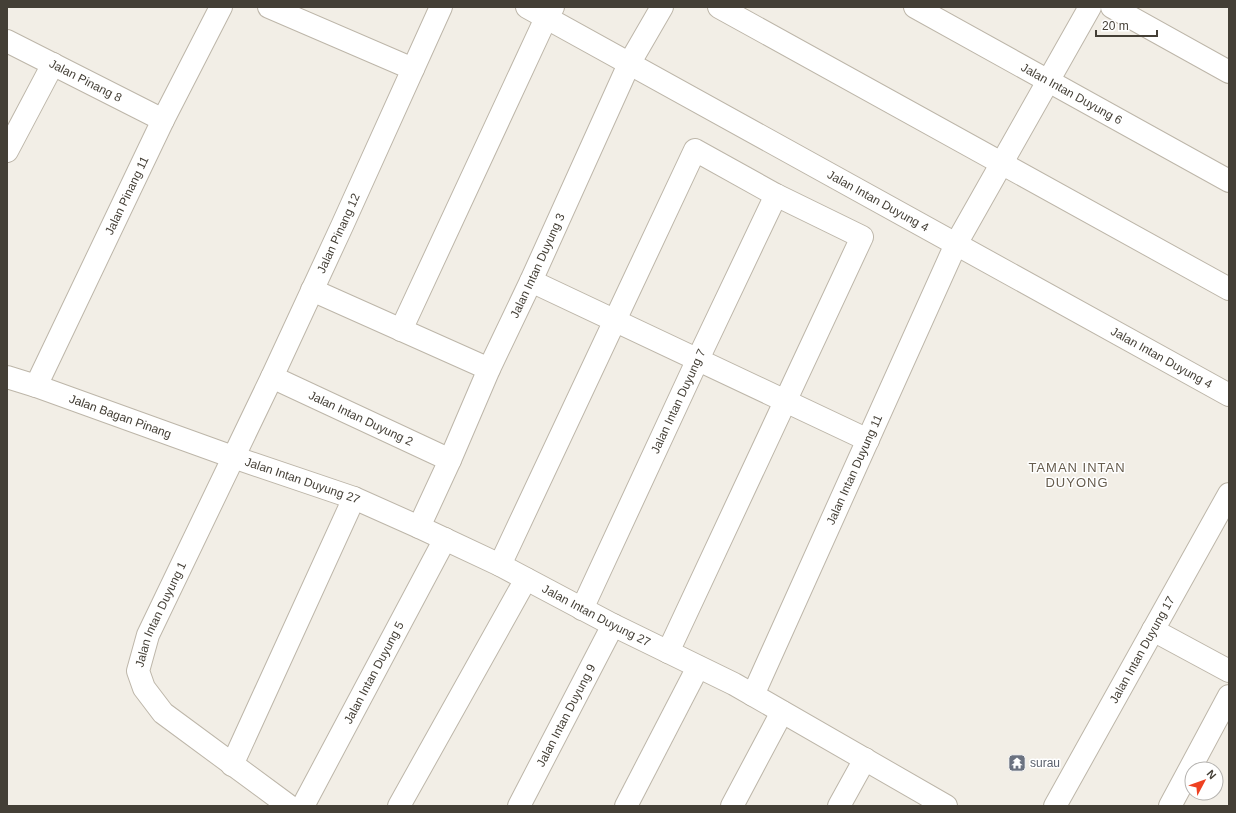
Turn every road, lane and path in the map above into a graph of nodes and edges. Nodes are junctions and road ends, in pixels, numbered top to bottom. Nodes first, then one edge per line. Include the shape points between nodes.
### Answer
1 (221, 7) edge
2 (269, 7) edge
3 (441, 7) edge
4 (527, 7) edge
5 (662, 7) edge
6 (719, 7) edge
7 (914, 7) edge
8 (1090, 7) edge
9 (1112, 7) edge
10 (550, 13) edge
11 (7, 41) edge
12 (53, 64) junction
13 (630, 64) junction
14 (413, 69) junction
15 (1229, 72) edge
16 (1048, 81) junction
17 (163, 120) junction
18 (7, 151) edge
19 (1002, 163) junction
20 (1229, 181) edge
21 (776, 195) junction
22 (956, 244) junction
23 (531, 281) junction
24 (1229, 288) edge
25 (312, 290) junction
26 (615, 320) junction
27 (401, 330) junction
28 (698, 359) junction
29 (489, 369) junction
30 (7, 377) edge
31 (272, 377) junction
32 (36, 386) junction
33 (1229, 395) edge
34 (786, 400) junction
35 (868, 440) junction
36 (233, 457) junction
37 (450, 460) junction
38 (1229, 494) edge
39 (354, 498) junction
40 (420, 527) junction
41 (445, 539) junction
42 (500, 565) junction
43 (526, 579) junction
44 (582, 609) junction
45 (613, 625) junction
46 (1153, 630) junction
47 (668, 652) junction
48 (698, 666) junction
49 (1229, 671) edge
50 (752, 695) junction
51 (1229, 696) edge
52 (782, 712) junction
53 (865, 759) junction
54 (232, 765) junction
55 (924, 801) edge
56 (289, 806) edge
57 (303, 806) edge
58 (399, 806) edge
59 (518, 806) edge
60 (626, 806) edge
61 (732, 806) edge
62 (839, 806) edge
63 (946, 806) edge
64 (1055, 806) edge
65 (1170, 806) edge

1 - 17 street, Jalan Pinang 11
2 - 14 street
3 - 14 street, Jalan Pinang 12
4 - 10 street, Jalan Intan Duyung 4
5 - 13 street, Jalan Intan Duyung 3
6 - 19 street
7 - 16 street, Jalan Intan Duyung 6
8 - 16 street, Jalan Intan Duyung 11
9 - 15 street
10 - 13 street, Jalan Intan Duyung 4
10 - 27 street
11 - 12 street, Jalan Pinang 8
12 - 17 street, Jalan Pinang 8
12 - 18 street
13 - 22 street, Jalan Intan Duyung 4
13 - 23 street, Jalan Intan Duyung 3
14 - 25 street, Jalan Pinang 12
16 - 19 street, Jalan Intan Duyung 11
16 - 20 street, Jalan Intan Duyung 6
17 - 32 street, Jalan Pinang 11
19 - 22 street, Jalan Intan Duyung 11
19 - 24 street
21 - 26 street via 695,150
21 - 28 street, Jalan Intan Duyung 7
21 - 34 street via 862,237
22 - 33 street, Jalan Intan Duyung 4
22 - 35 street, Jalan Intan Duyung 11
23 - 26 street
23 - 29 street, Jalan Intan Duyung 3
25 - 27 street
25 - 31 street, Jalan Pinang 12
26 - 28 street
26 - 42 street
27 - 29 street
28 - 34 street
28 - 44 street, Jalan Intan Duyung 7
29 - 37 street, Jalan Intan Duyung 3
30 - 32 street, Jalan Bagan Pinang
31 - 36 street, Jalan Pinang 12
31 - 37 street, Jalan Intan Duyung 2
32 - 36 street, Jalan Bagan Pinang
34 - 35 street
34 - 47 street
35 - 50 street, Jalan Intan Duyung 11
36 - 39 street, Jalan Intan Duyung 27
36 - 54 street, Jalan Intan Duyung 1 via 148,635 138,671 144,688 164,713
37 - 40 street, Jalan Intan Duyung 3
38 - 46 street, Jalan Intan Duyung 17
39 - 40 street, Jalan Intan Duyung 27
39 - 54 street
40 - 41 street, Jalan Intan Duyung 27
41 - 42 street, Jalan Intan Duyung 27
41 - 57 street, Jalan Intan Duyung 5
42 - 43 street, Jalan Intan Duyung 27
43 - 44 street, Jalan Intan Duyung 27
43 - 58 street
44 - 45 street, Jalan Intan Duyung 27
45 - 47 street, Jalan Intan Duyung 27
45 - 59 street, Jalan Intan Duyung 9
46 - 49 street
46 - 64 street, Jalan Intan Duyung 17
47 - 48 street, Jalan Intan Duyung 27
48 - 50 street, Jalan Intan Duyung 27
48 - 60 street
50 - 52 street, Jalan Intan Duyung 27
51 - 65 street
52 - 53 street, Jalan Intan Duyung 27
52 - 61 street
53 - 55 street, Jalan Intan Duyung 27
53 - 62 street
54 - 56 street, Jalan Intan Duyung 1
55 - 63 street, Jalan Intan Duyung 27

